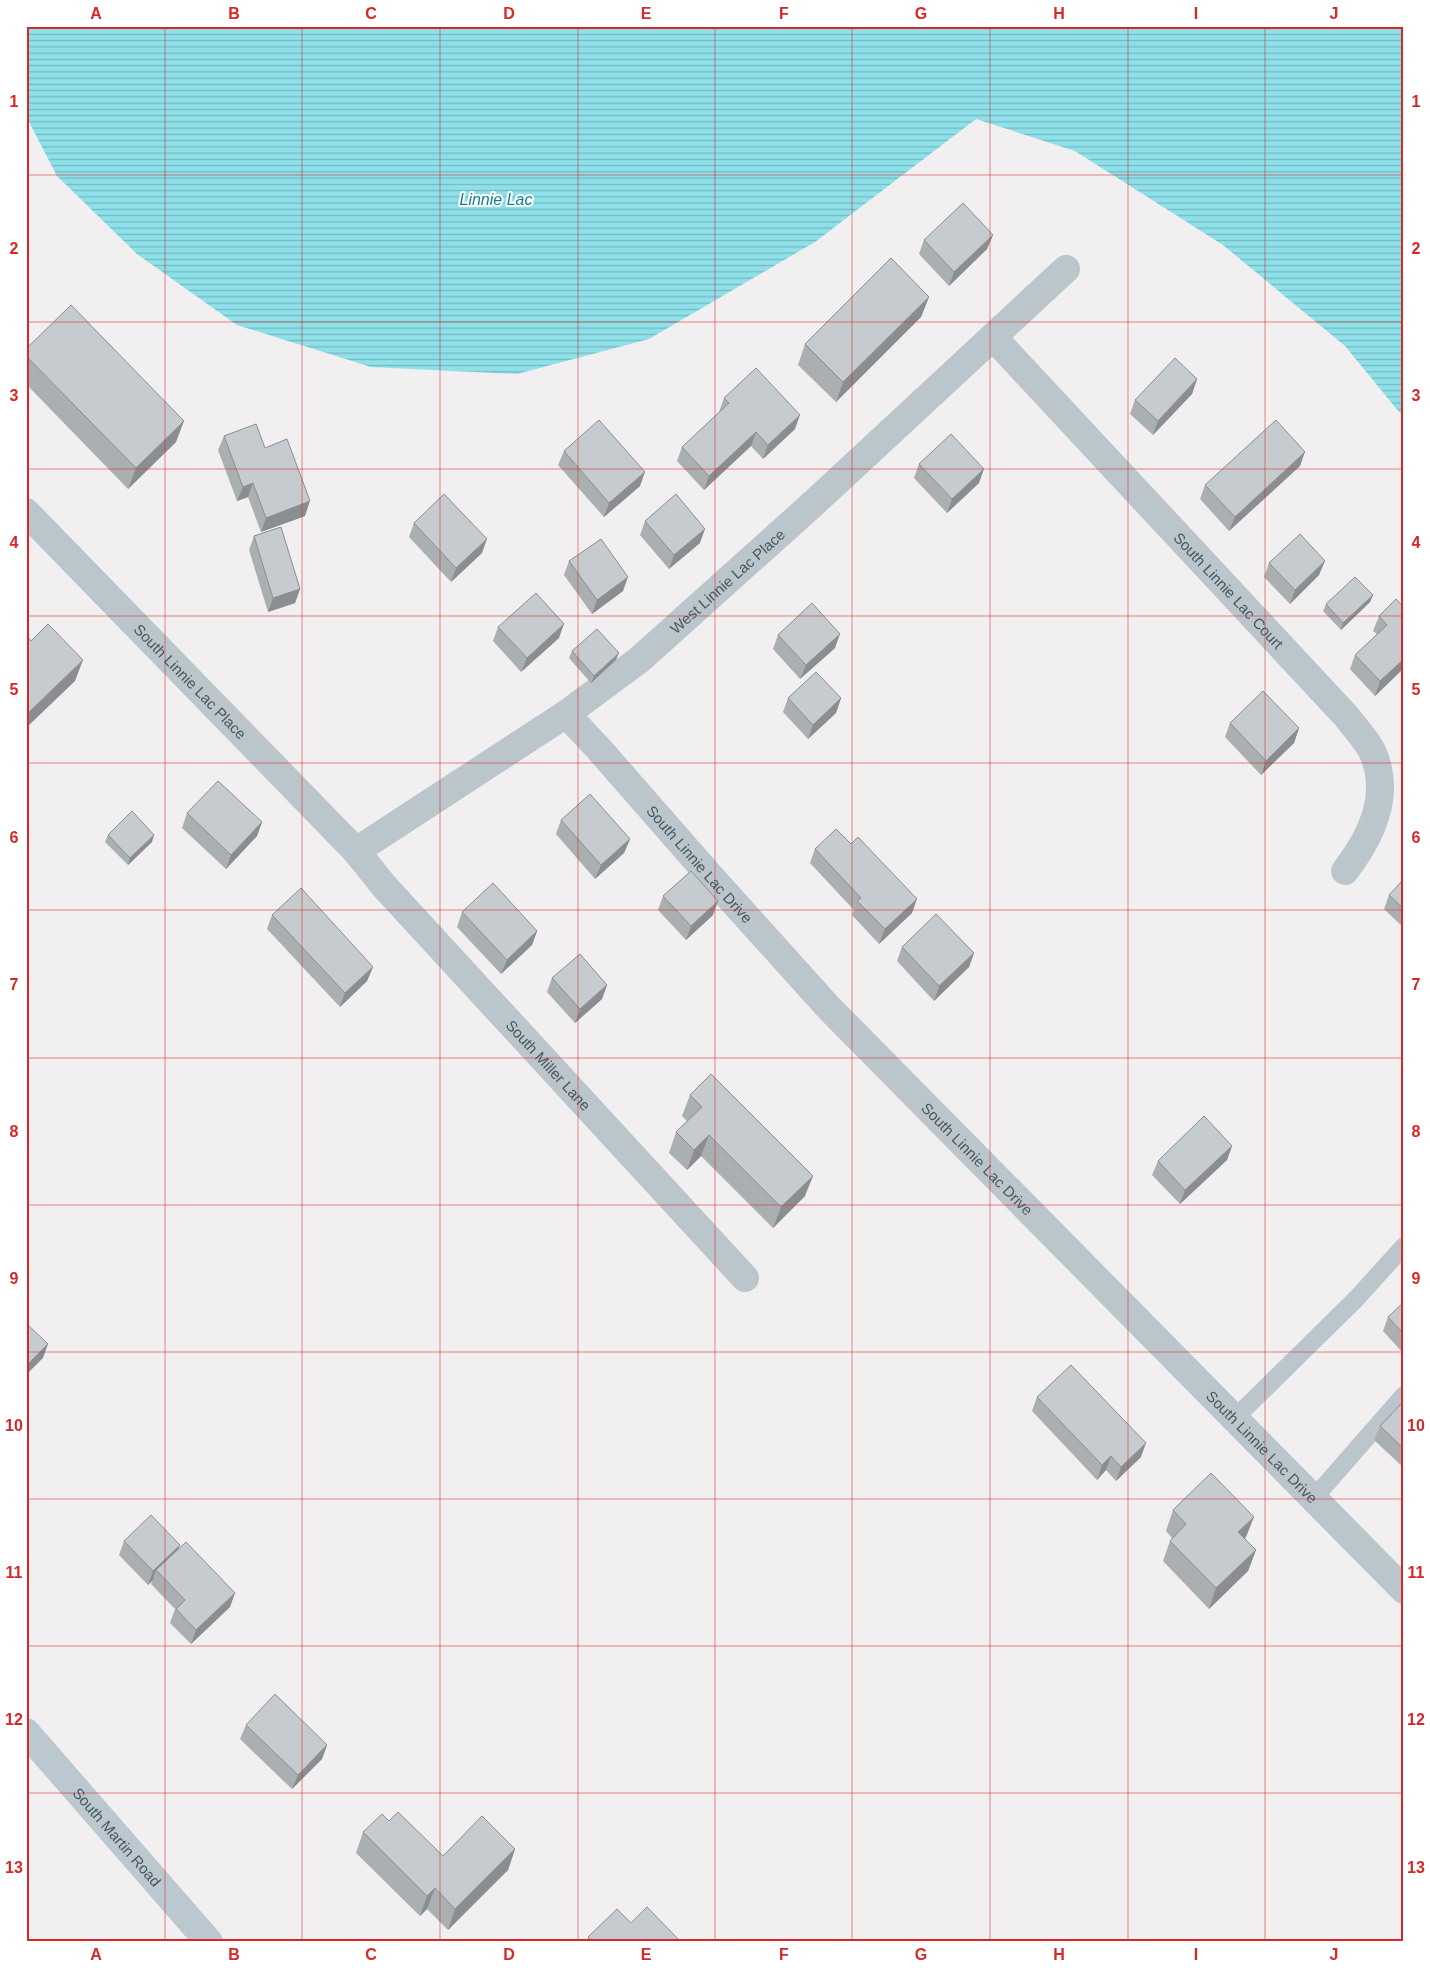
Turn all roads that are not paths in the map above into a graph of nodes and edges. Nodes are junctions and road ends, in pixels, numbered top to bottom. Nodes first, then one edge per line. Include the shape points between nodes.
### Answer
1 (1066, 269) dead end
2 (993, 337) junction
3 (26, 512) edge
4 (566, 714) junction
5 (356, 851) junction
6 (1345, 871) dead end
7 (1404, 1246) edge
8 (745, 1278) dead end
9 (1404, 1395) edge
10 (1234, 1419) junction
11 (1313, 1499) junction
12 (1404, 1590) edge
13 (26, 1732) edge
14 (208, 1942) edge

1 - 2 street, West Linnie Lac Place
2 - 4 street, West Linnie Lac Place via 639,660
2 - 6 street, South Linnie Lac Court via 1347,717 1371,749 1380,770 1380,801 1374,825
3 - 5 street, South Linnie Lac Place
4 - 5 street, West Linnie Lac Place
4 - 10 street, South Linnie Lac Drive via 830,1008
5 - 8 street, South Miller Lane via 384,886
7 - 10 lane via 1356,1299
9 - 11 lane
10 - 11 street, South Linnie Lac Drive
11 - 12 street, South Linnie Lac Drive
13 - 14 street, South Martin Road

